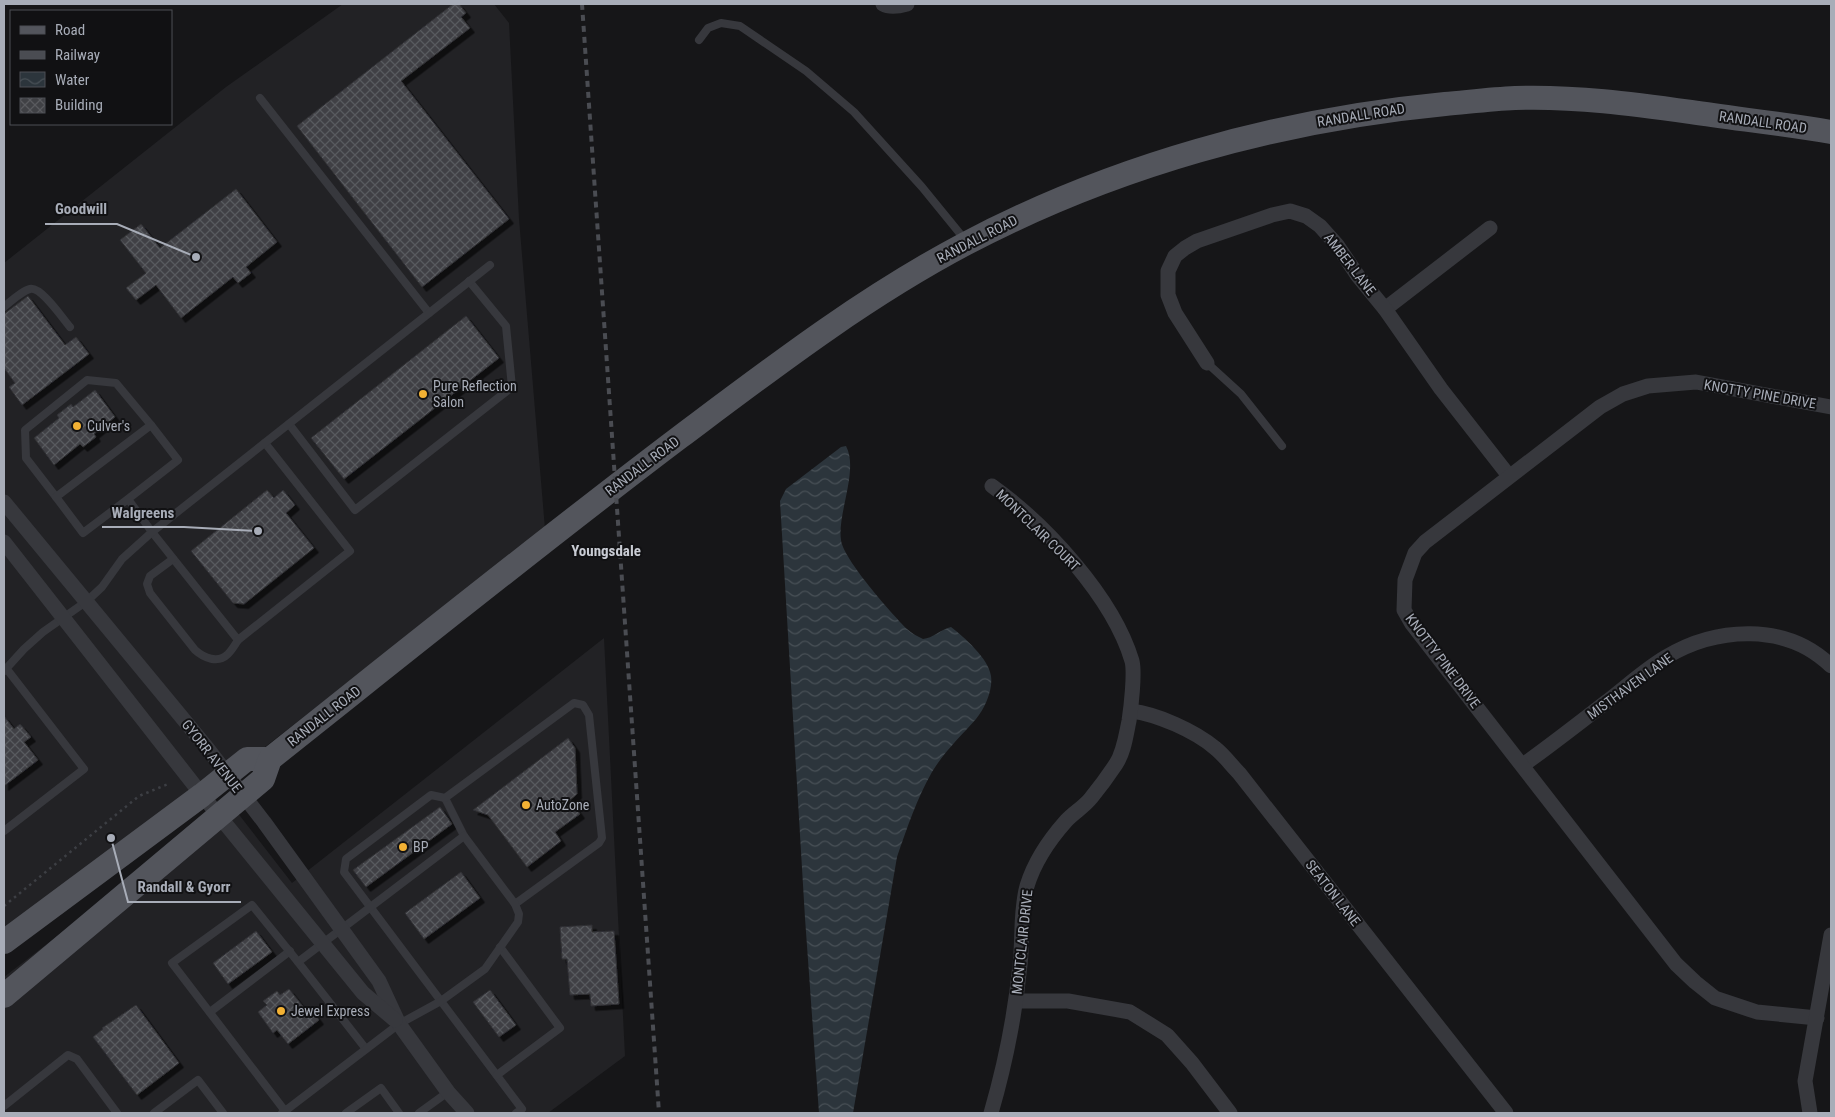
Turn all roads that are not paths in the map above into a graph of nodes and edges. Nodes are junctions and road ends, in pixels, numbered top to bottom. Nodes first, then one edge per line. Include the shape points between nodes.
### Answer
1 (883, 4) edge
2 (907, 4) edge
3 (699, 40) dead end
4 (260, 98) dead end
5 (1831, 132) edge
6 (1490, 228) dead end
7 (967, 243) junction
8 (490, 265) dead end
9 (469, 281) junction
10 (4, 307) edge
11 (1385, 309) junction
12 (429, 313) junction
13 (70, 327) dead end
14 (1207, 363) joint
15 (1831, 407) edge
16 (289, 424) junction
17 (151, 425) junction
18 (265, 443) junction
19 (1282, 446) dead end
20 (1509, 476) junction
21 (992, 486) dead end
22 (56, 497) junction
23 (128, 498) junction
24 (4, 502) edge
25 (152, 532) junction
26 (4, 542) edge
27 (174, 559) junction
28 (87, 601) junction
29 (64, 618) junction
30 (238, 640) junction
31 (1831, 666) edge
32 (5, 670) edge
33 (1131, 711) junction
34 (270, 759) junction
35 (1523, 765) junction
36 (228, 775) junction
37 (202, 795) junction
38 (244, 796) junction
39 (445, 798) junction
40 (219, 816) junction
41 (4, 831) edge
42 (464, 836) junction
43 (515, 904) junction
44 (369, 907) junction
45 (342, 929) junction
46 (1831, 935) edge
47 (4, 942) edge
48 (323, 944) junction
49 (500, 947) junction
50 (290, 952) junction
51 (298, 962) junction
52 (4, 996) edge
53 (442, 1001) junction
54 (1016, 1001) junction
55 (210, 1012) junction
56 (1816, 1018) junction
57 (400, 1024) junction
58 (366, 1050) junction
59 (497, 1075) junction
60 (448, 1092) junction
61 (4, 1106) edge
62 (164, 1110) edge
63 (284, 1112) edge
64 (117, 1113) edge
65 (154, 1113) edge
66 (223, 1113) edge
67 (346, 1113) edge
68 (400, 1113) edge
69 (419, 1113) edge
70 (467, 1113) edge
71 (516, 1113) edge
72 (991, 1113) edge
73 (1230, 1113) edge
74 (1506, 1113) edge
75 (1810, 1113) edge

1 - 2 street
3 - 7 lane via 708,28 721,23 740,26 806,71 854,112 922,187
4 - 12 lane
5 - 7 main road, RANDALL ROAD via 1597,100 1515,98 1408,108 1297,125 1185,154 1080,191
6 - 11 street
7 - 34 main road, RANDALL ROAD via 876,295 784,359 608,492
8 - 9 lane
9 - 12 lane
9 - 16 lane via 506,326 512,386 497,399 355,510
10 - 13 lane via 35,288
11 - 14 street, AMBER LANE via 1320,226 1306,216 1290,211 1272,215 1185,248 1175,256 1168,271 1168,295 1175,313
11 - 20 street, AMBER LANE via 1441,389
12 - 16 lane
14 - 19 lane via 1241,394
15 - 20 street, KNOTTY PINE DRIVE via 1696,382 1648,386 1623,394 1600,407
16 - 18 lane
17 - 22 lane
17 - 22 lane via 116,383 87,380 25,430 26,458
17 - 23 lane via 178,460
18 - 25 lane
18 - 30 lane via 350,551
20 - 35 street, KNOTTY PINE DRIVE via 1415,553 1404,580 1404,610
21 - 33 street, MONTCLAIR COURT via 1054,542 1102,599 1119,629 1132,663
22 - 23 lane via 83,533
23 - 25 lane
24 - 28 street, GYORR AVENUE
25 - 27 lane
25 - 28 lane via 122,559 102,587
26 - 29 street, GYORR AVENUE
27 - 30 lane
27 - 30 lane via 150,576 147,584 195,650 211,659 221,658 228,655
28 - 29 lane
28 - 36 street, GYORR AVENUE
29 - 32 lane via 43,632
29 - 37 street, GYORR AVENUE
31 - 35 street, MISTHAVEN LANE via 1805,647 1777,636 1751,633 1721,635 1692,644 1665,658
32 - 41 lane via 84,769
33 - 54 street, MONTCLAIR DRIVE via 1117,762 1090,799 1067,820 1050,842 1027,885
33 - 74 street, SEATON LANE via 1162,720 1196,736 1215,748 1233,767
34 - 36 main road via 247,759
34 - 38 main road, RANDALL ROAD via 263,779
35 - 56 street, KNOTTY PINE DRIVE via 1676,964 1695,982 1715,998 1758,1012
36 - 37 main road
36 - 38 street, GYORR AVENUE
37 - 40 street, GYORR AVENUE
37 - 47 main road
38 - 40 main road, RANDALL ROAD
38 - 45 street, GYORR AVENUE
39 - 42 lane
39 - 43 lane via 574,703 582,706 589,715 602,838
39 - 44 lane via 431,795 346,859 344,872
40 - 48 street, GYORR AVENUE
40 - 52 main road, RANDALL ROAD
42 - 43 lane
42 - 44 lane
43 - 49 lane via 518,922
44 - 45 lane
44 - 53 lane
45 - 48 lane
45 - 57 street, GYORR AVENUE via 379,981
46 - 56 street
48 - 51 lane
48 - 57 street, GYORR AVENUE via 363,993
49 - 53 lane via 485,969
49 - 59 lane via 560,1028
50 - 51 lane
50 - 55 lane
50 - 55 lane via 252,905 172,963
51 - 58 lane
53 - 57 lane
53 - 59 lane
54 - 72 street, MONTCLAIR DRIVE
54 - 73 street via 1068,1001 1130,1012 1167,1035
55 - 63 lane
56 - 75 street via 1805,1081
57 - 58 lane
57 - 60 street, GYORR AVENUE
58 - 63 lane
59 - 71 lane via 522,1108
60 - 69 lane
60 - 70 street, GYORR AVENUE
61 - 64 lane via 68,1055 77,1059
62 - 65 lane
62 - 66 lane via 198,1080
67 - 68 lane via 381,1088

